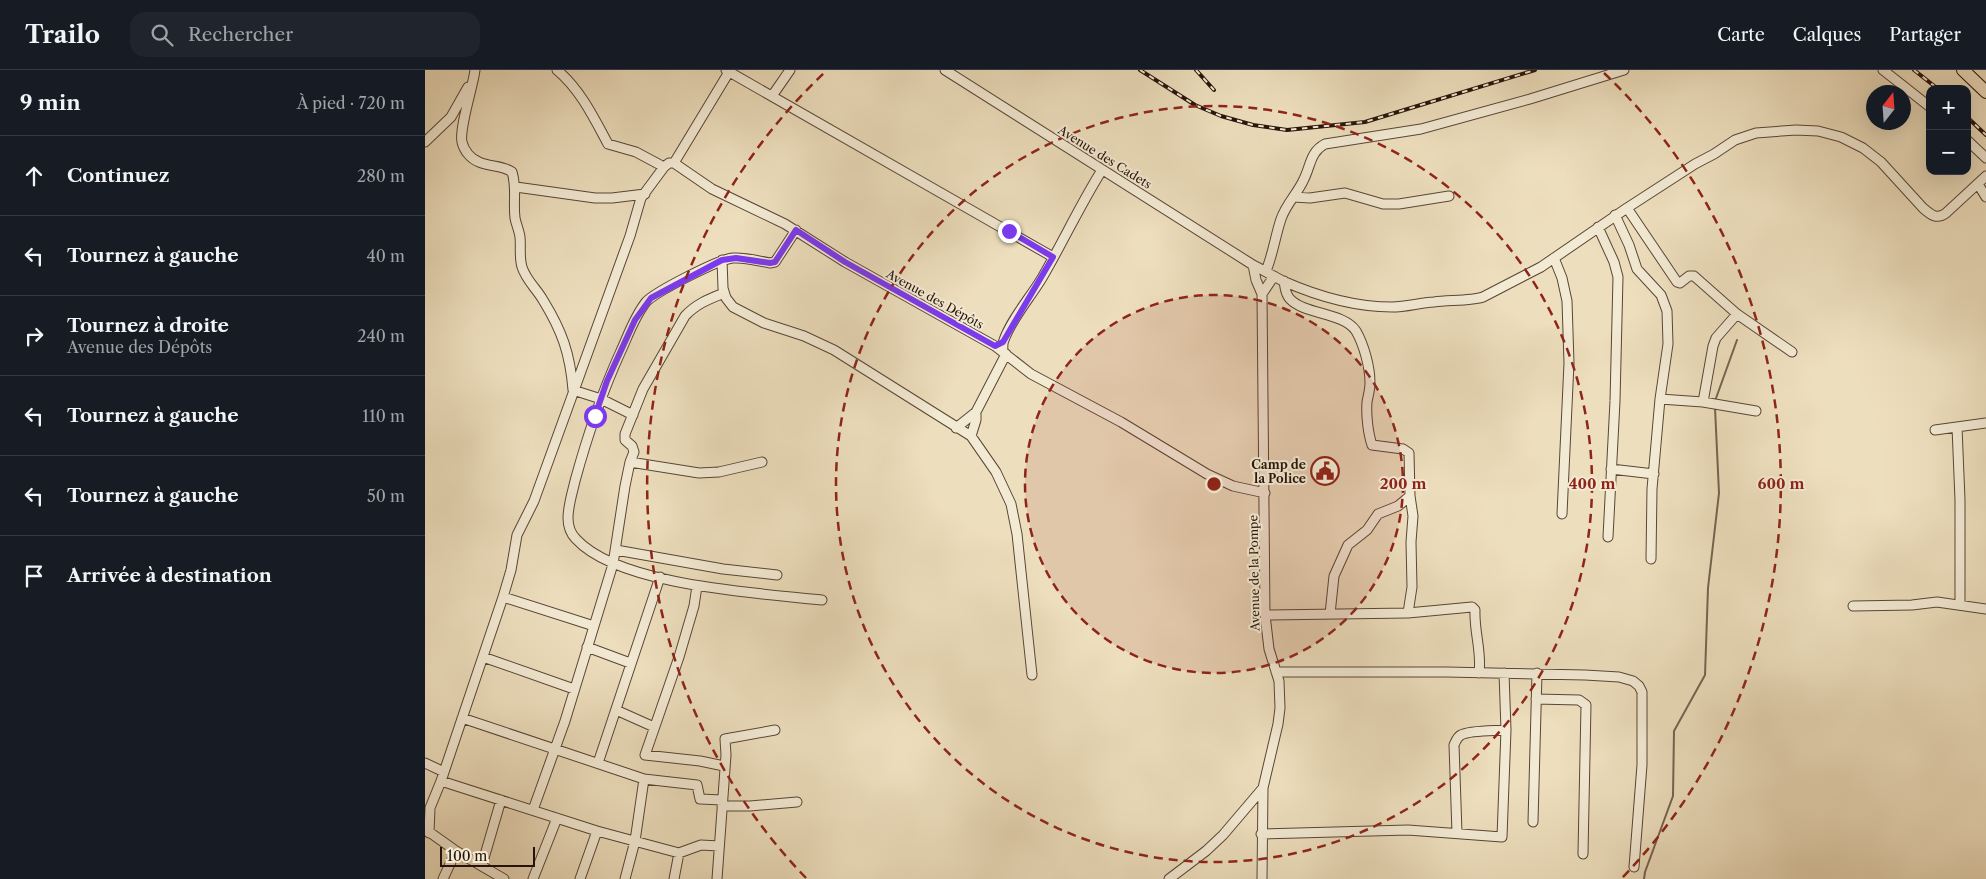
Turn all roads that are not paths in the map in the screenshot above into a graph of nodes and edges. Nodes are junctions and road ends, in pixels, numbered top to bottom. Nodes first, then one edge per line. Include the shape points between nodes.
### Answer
1 (557, 70) edge
2 (789, 70) edge
3 (945, 70) edge
4 (1625, 70) edge
5 (1883, 70) edge
6 (1963, 70) edge
7 (727, 71) edge
8 (475, 72) edge
9 (1986, 92) edge
10 (773, 96) junction
11 (1926, 104) edge
12 (425, 142) edge
13 (1971, 144) edge
14 (1986, 158) edge
15 (674, 163) junction
16 (664, 167) junction
17 (1102, 170) junction
18 (1986, 176) edge
19 (1978, 184) junction
20 (516, 187) junction
21 (645, 194) junction
22 (1449, 196) dead end
23 (1293, 197) junction
24 (1986, 197) edge
25 (1627, 208) junction
26 (1615, 215) junction
27 (1598, 227) junction
28 (796, 230) junction
29 (1053, 257) junction
30 (1554, 258) junction
31 (722, 260) junction
32 (1253, 265) junction
33 (1266, 271) junction
34 (1274, 276) junction
35 (1284, 281) junction
36 (724, 293) junction
37 (1261, 294) junction
38 (1737, 314) junction
39 (1002, 348) junction
40 (1792, 352) dead end
41 (573, 390) junction
42 (601, 399) junction
43 (1660, 399) junction
44 (1703, 402) junction
45 (1756, 411) dead end
46 (976, 412) junction
47 (633, 415) junction
48 (1986, 423) edge
49 (1957, 427) junction
50 (957, 428) junction
51 (1935, 430) dead end
52 (971, 436) junction
53 (630, 462) junction
54 (762, 462) dead end
55 (1611, 469) junction
56 (1654, 474) junction
57 (1265, 494) junction
58 (1410, 496) junction
59 (1562, 514) dead end
60 (1607, 537) dead end
61 (616, 550) junction
62 (1651, 559) dead end
63 (613, 564) junction
64 (777, 576) dead end
65 (660, 577) junction
66 (697, 586) junction
67 (503, 597) junction
68 (822, 600) dead end
69 (1960, 605) junction
70 (1853, 606) dead end
71 (1986, 609) edge
72 (1408, 612) junction
73 (1330, 614) junction
74 (1265, 615) junction
75 (593, 626) junction
76 (587, 647) junction
77 (483, 657) junction
78 (630, 662) junction
79 (1276, 672) junction
80 (1479, 673) junction
81 (1503, 673) junction
82 (1537, 673) junction
83 (1032, 674) dead end
84 (575, 689) junction
85 (1536, 699) junction
86 (616, 710) junction
87 (462, 718) junction
88 (654, 727) junction
89 (775, 730) dead end
90 (1506, 730) junction
91 (555, 749) junction
92 (425, 763) edge
93 (598, 763) junction
94 (724, 766) junction
95 (442, 776) junction
96 (644, 779) junction
97 (1263, 788) junction
98 (501, 800) junction
99 (797, 802) dead end
100 (722, 803) junction
101 (427, 809) edge
102 (533, 810) junction
103 (557, 818) junction
104 (1533, 822) dead end
105 (427, 831) edge
106 (597, 831) junction
107 (1457, 833) junction
108 (1261, 834) junction
109 (635, 841) junction
110 (719, 846) junction
111 (456, 851) junction
112 (679, 853) junction
113 (1583, 854) dead end
114 (482, 865) junction
115 (1634, 868) dead end
116 (495, 876) edge
117 (443, 879) edge
118 (504, 879) edge
119 (533, 879) edge
120 (580, 879) edge
121 (625, 879) edge
122 (674, 879) edge
123 (717, 879) edge
124 (1169, 879) edge
125 (1262, 879) edge

1 - 16 street via 586,104 608,144 636,152
2 - 10 street
3 - 17 street, Avenue des Cadets
4 - 23 street via 1421,129 1325,144 1312,156
5 - 11 street
6 - 9 highway
7 - 10 street
7 - 15 street
8 - 12 street via 451,117
8 - 20 street via 462,142 469,156 479,162 512,172
10 - 29 street
13 - 14 street
15 - 16 street
15 - 28 street, Avenue des Dépôts via 712,188
16 - 21 street
17 - 29 street
17 - 32 street, Avenue des Cadets
18 - 19 street
19 - 24 street
19 - 25 street, Avenue des Cadets via 1941,217 1936,217 1930,215 1897,178 1863,148 1841,137 1818,131 1775,130 1756,132 1735,140
20 - 21 street via 595,198
20 - 41 street via 515,220 520,235 520,259 527,279 563,338 569,355
21 - 41 street via 638,205 630,236
22 - 23 street via 1391,204 1345,193
23 - 33 street via 1281,220
25 - 26 street, Avenue des Cadets
25 - 38 street via 1677,282 1694,276
26 - 27 street, Avenue des Cadets
26 - 43 street via 1637,269 1661,295 1667,310 1667,344
27 - 30 street, Avenue des Cadets
27 - 55 street via 1618,277
28 - 31 street via 773,263 736,258
28 - 39 street, Avenue des Dépôts via 845,262
29 - 39 street
30 - 35 street, Avenue des Cadets via 1528,275 1476,300 1455,299 1394,307 1337,301
30 - 59 street via 1567,301 1569,363
31 - 36 street
31 - 42 street via 646,302 632,326
32 - 33 street, Avenue des Cadets
32 - 37 street, Avenue de la Pompe
33 - 34 street, Avenue des Cadets
34 - 35 street, Avenue des Cadets
34 - 37 street
35 - 58 street via 1289,299 1355,330 1370,382 1367,406 1371,442 1374,446 1403,449 1409,453
36 - 47 street via 704,301 685,316 643,389
36 - 50 street via 733,307 764,323 834,350
37 - 57 street, Avenue de la Pompe
38 - 40 street
38 - 44 street via 1716,338
39 - 46 street
39 - 57 street, Avenue des Dépôts via 1031,374 1121,422 1207,474 1233,486
41 - 42 street
41 - 67 street via 534,501 517,535
42 - 47 street
42 - 63 street via 579,465 568,525 577,540
43 - 44 street
43 - 56 street
44 - 45 street
46 - 50 street
46 - 52 street
47 - 53 street via 624,437 634,449
48 - 49 street
49 - 51 street
49 - 69 street
50 - 52 street
52 - 83 street via 996,472 1011,504
53 - 54 street via 699,473
53 - 61 street
55 - 56 street
55 - 60 street
56 - 62 street
57 - 74 street, Avenue de la Pompe
58 - 72 street via 1413,516 1412,587
58 - 73 street via 1398,506 1378,514 1367,530 1348,545 1334,576
61 - 63 street
61 - 64 street
63 - 65 street
63 - 75 street
65 - 66 street
65 - 78 street
66 - 68 street
66 - 88 street via 679,657
67 - 75 street
67 - 77 street
69 - 70 street via 1937,602
69 - 71 street
72 - 73 street
72 - 80 street via 1473,607 1481,659
73 - 74 street
74 - 79 street, Avenue de la Pompe via 1269,649
75 - 76 street
76 - 78 street
76 - 84 street
77 - 84 street
77 - 87 street
78 - 86 street
79 - 80 street
79 - 97 street, Avenue de la Pompe via 1280,708
80 - 81 street
81 - 82 street
81 - 90 street
82 - 85 street
82 - 115 street via 1619,677 1633,681 1642,692 1643,747
84 - 91 street
85 - 104 street
85 - 113 street via 1579,700 1586,704
86 - 88 street
86 - 93 street
87 - 91 street
87 - 95 street
88 - 94 street via 645,753 647,756
89 - 94 street via 726,737
90 - 107 street via 1460,734 1456,739
90 - 107 street via 1503,836
91 - 93 street
91 - 102 street
92 - 95 street
93 - 96 street
94 - 100 street
95 - 98 street
95 - 101 street
96 - 100 street via 697,784 700,799
96 - 109 street
97 - 108 street, Avenue de la Pompe
97 - 124 street via 1223,835
98 - 102 street
98 - 114 street
99 - 100 street via 750,806
100 - 110 street
101 - 105 street
102 - 103 street
103 - 106 street
103 - 119 street
105 - 111 street
106 - 109 street
106 - 120 street
107 - 108 street via 1378,830
108 - 125 street, Avenue de la Pompe
109 - 112 street
109 - 121 street
110 - 112 street via 701,845
110 - 123 street
111 - 114 street
111 - 117 street
112 - 122 street
114 - 116 street
116 - 118 street

